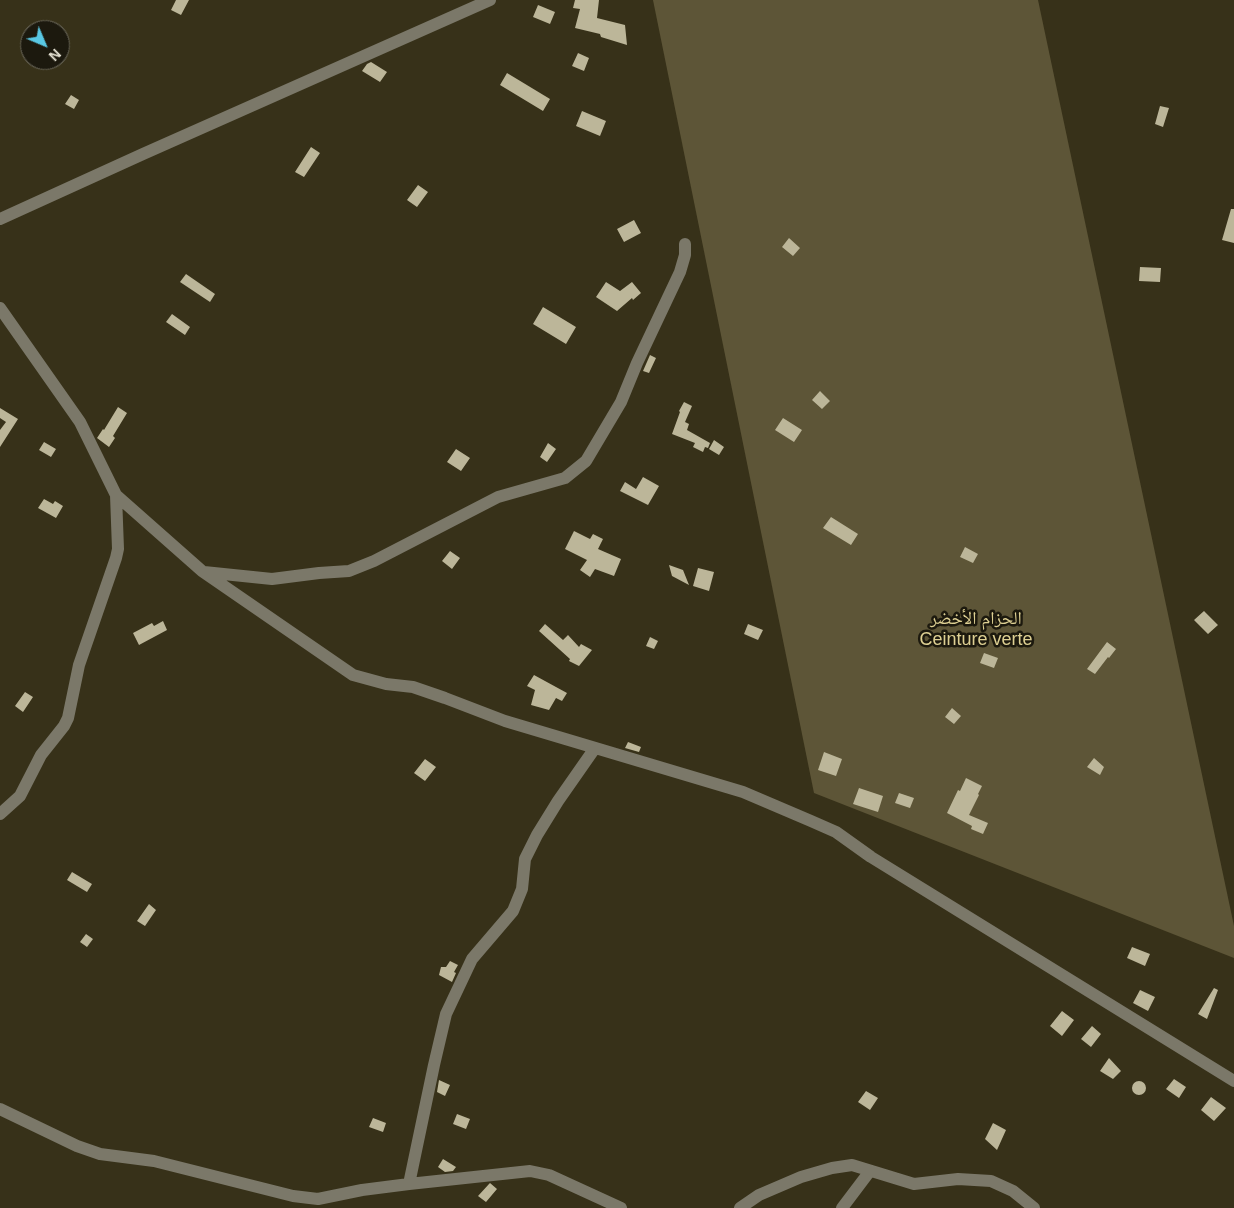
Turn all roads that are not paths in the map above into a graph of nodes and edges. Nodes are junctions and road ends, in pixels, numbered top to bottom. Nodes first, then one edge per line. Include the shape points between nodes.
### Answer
1 (490, 0) edge
2 (0, 219) edge
3 (685, 244) dead end
4 (0, 308) edge
5 (116, 495) junction
6 (202, 571) junction
7 (595, 748) junction
8 (0, 814) edge
9 (1234, 1081) edge
10 (0, 1109) edge
11 (870, 1171) junction
12 (409, 1184) junction
13 (621, 1208) edge
14 (740, 1208) edge
15 (842, 1208) edge
16 (1034, 1208) edge

1 - 2 street
3 - 6 street via 680,272 621,402 586,461 565,478 498,497 349,571 272,579
4 - 5 street via 80,422
5 - 6 street
5 - 8 street via 118,549 79,666 68,718 41,755 20,796
6 - 7 street via 354,676 413,687 505,721
7 - 9 street via 743,792 836,832 871,857
7 - 12 street via 537,835 525,859 522,889 513,911 472,959 446,1014
10 - 12 street via 100,1154 154,1161 293,1196 318,1199
11 - 14 street via 852,1165 832,1168 759,1195
11 - 15 street
11 - 16 street via 914,1184 958,1178 991,1181 1013,1191
12 - 13 street via 530,1171 549,1175

